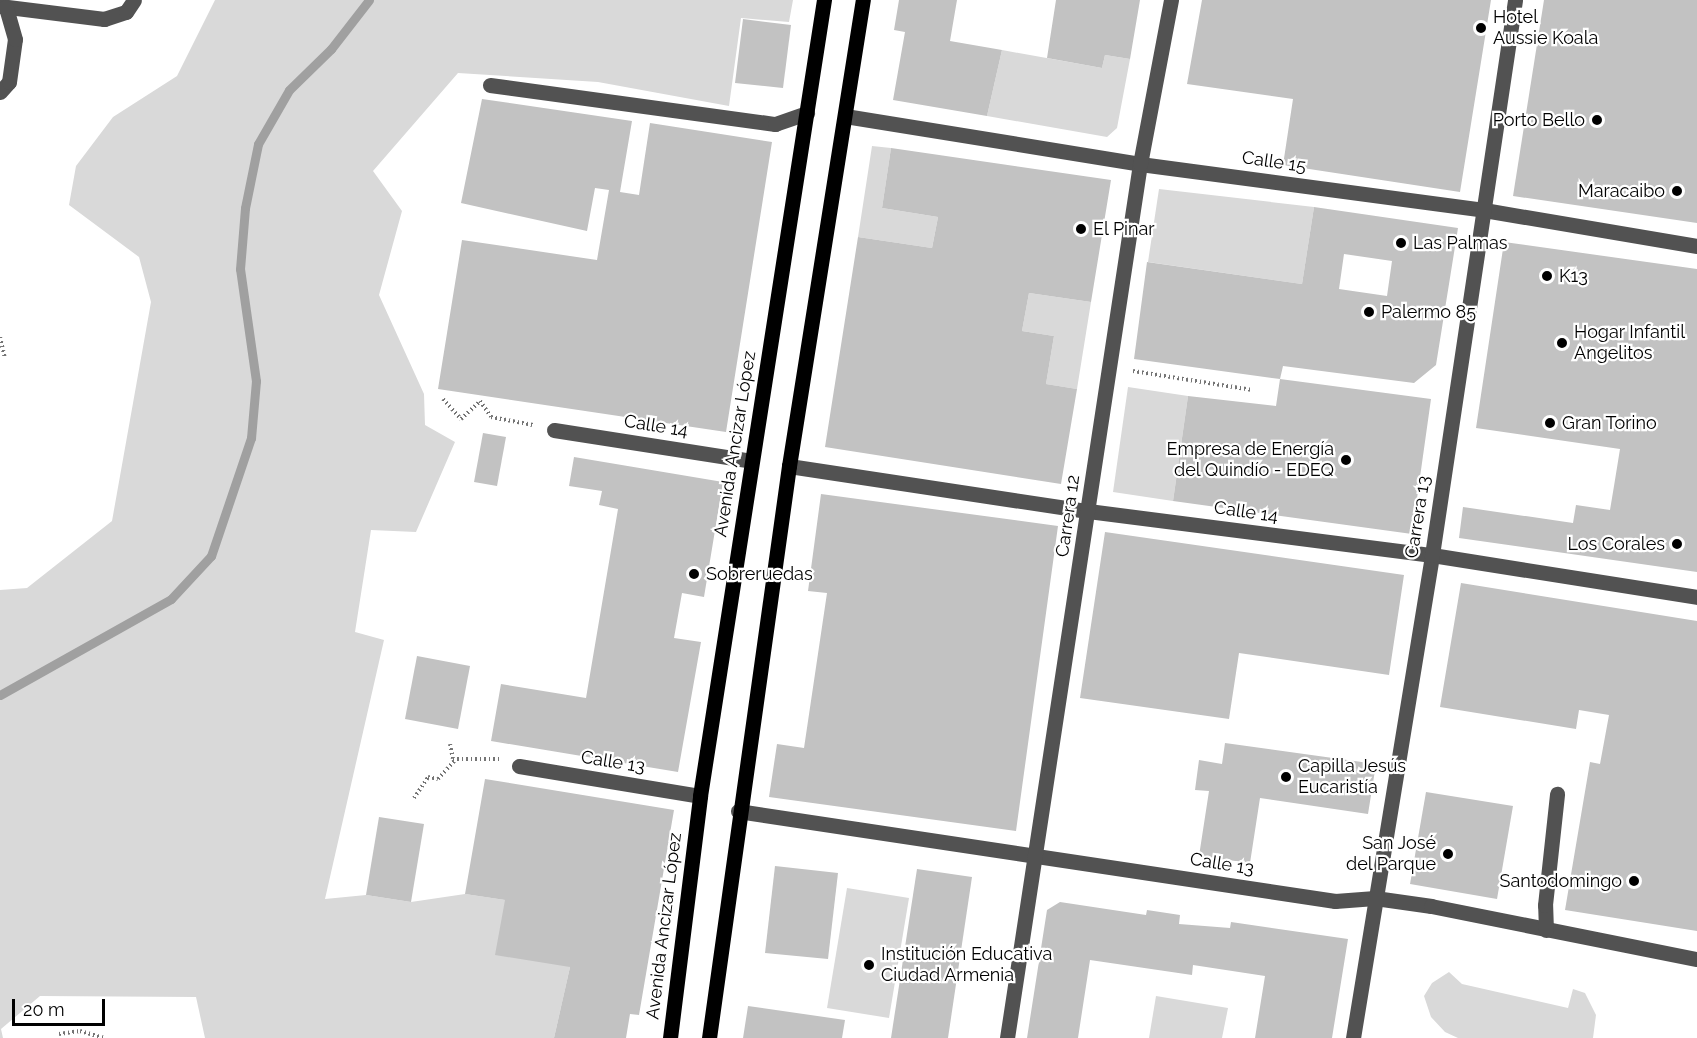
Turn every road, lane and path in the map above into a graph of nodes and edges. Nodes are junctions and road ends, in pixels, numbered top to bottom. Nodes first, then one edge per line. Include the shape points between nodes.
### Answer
1 (134, 0) edge
2 (824, 0) edge
3 (863, 0) edge
4 (1172, 0) edge
5 (1515, 0) edge
6 (3, 7) edge
7 (490, 85) dead end
8 (0, 92) edge
9 (807, 113) junction
10 (845, 116) junction
11 (1140, 164) junction
12 (1484, 210) junction
13 (1697, 246) edge
14 (0, 337) edge
15 (5, 358) dead end
16 (1110, 368) junction
17 (1253, 390) dead end
18 (443, 399) dead end
19 (554, 430) joint
20 (752, 462) junction
21 (789, 466) junction
22 (1088, 511) junction
23 (1432, 555) junction
24 (1697, 597) edge
25 (450, 744) dead end
26 (457, 759) junction
27 (519, 766) joint
28 (1557, 794) dead end
29 (700, 796) junction
30 (414, 798) dead end
31 (738, 811) junction
32 (1038, 855) junction
33 (1375, 898) junction
34 (1546, 930) junction
35 (1697, 959) edge
36 (58, 1034) dead end
37 (104, 1038) edge
38 (670, 1038) edge
39 (709, 1038) edge
40 (1007, 1038) edge
41 (1353, 1038) edge

1 - 6 street via 126,12 104,19
2 - 9 main road, Avenida Ancizar López
3 - 10 main road
4 - 11 street, Carrera 12
5 - 12 street, Carrera 13
6 - 8 street via 15,39 9,82
7 - 9 street via 776,124
9 - 20 main road, Avenida Ancizar López
10 - 11 street, Calle 15
10 - 21 main road
11 - 12 street, Calle 15
11 - 16 street, Carrera 12
12 - 13 street, Calle 15
12 - 23 street, Carrera 13
14 - 15 path
16 - 17 path
16 - 22 street, Carrera 12
18 - 19 path via 461,419 480,401 491,417
19 - 20 street, Calle 14
20 - 29 main road, Avenida Ancizar López
21 - 22 street, Calle 14
21 - 31 main road
22 - 23 street, Calle 14
22 - 32 street, Carrera 12
23 - 24 street, Calle 14
23 - 33 street, Carrera 13
25 - 26 path via 453,759
26 - 27 path via 495,757
26 - 30 path via 438,779 428,777
27 - 29 street, Calle 13
28 - 34 street via 1545,905
29 - 38 main road, Avenida Ancizar López
31 - 32 street, Calle 13
31 - 39 main road
32 - 33 street, Calle 13 via 1335,901
32 - 40 street, Carrera 12
33 - 34 street, Calle 13
33 - 41 street, Carrera 13
34 - 35 street, Calle 13
36 - 37 path via 80,1031

